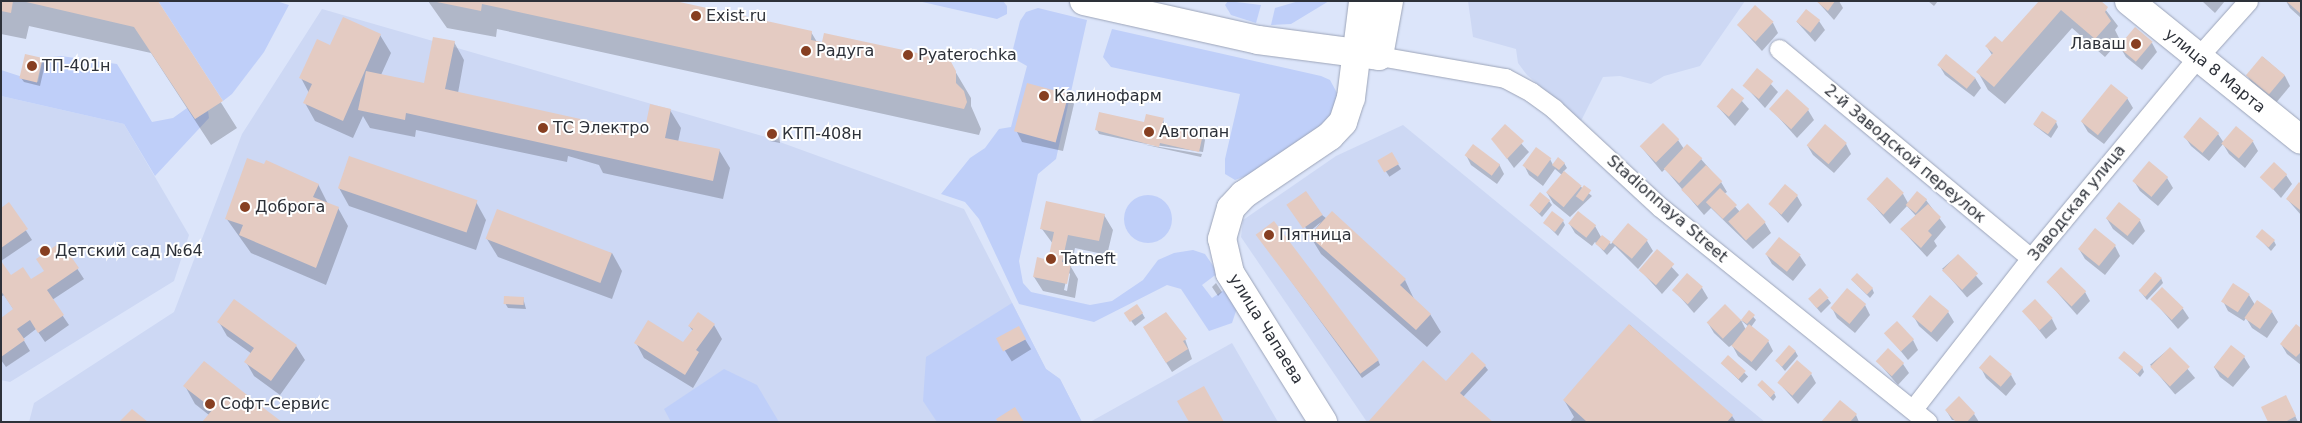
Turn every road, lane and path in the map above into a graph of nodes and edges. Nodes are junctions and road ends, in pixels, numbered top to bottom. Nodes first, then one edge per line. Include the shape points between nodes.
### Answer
1 (1084, 1) edge
2 (1363, 1) edge
3 (1389, 1) edge
4 (2129, 1) edge
5 (2248, 1) edge
6 (1779, 49) dead end
7 (1367, 54) junction
8 (2198, 57) junction
9 (2301, 140) edge
10 (2031, 258) junction
11 (1920, 416) edge
12 (1323, 422) edge

1 - 7 main road via 1273,43
2 - 7 main road
3 - 7 main road
4 - 8 main road, улица 8 Марта
5 - 8 street, Заводская улица
6 - 10 street, 2-й Заводской переулок
7 - 11 street, Stadionnaya Street via 1505,78 1531,92 1554,109 1660,208
7 - 12 main road, улица Чапаева via 1344,122 1330,136 1243,196 1231,208 1222,239 1230,273
8 - 9 main road, улица 8 Марта
8 - 10 street, Заводская улица
10 - 11 street, Заводская улица

